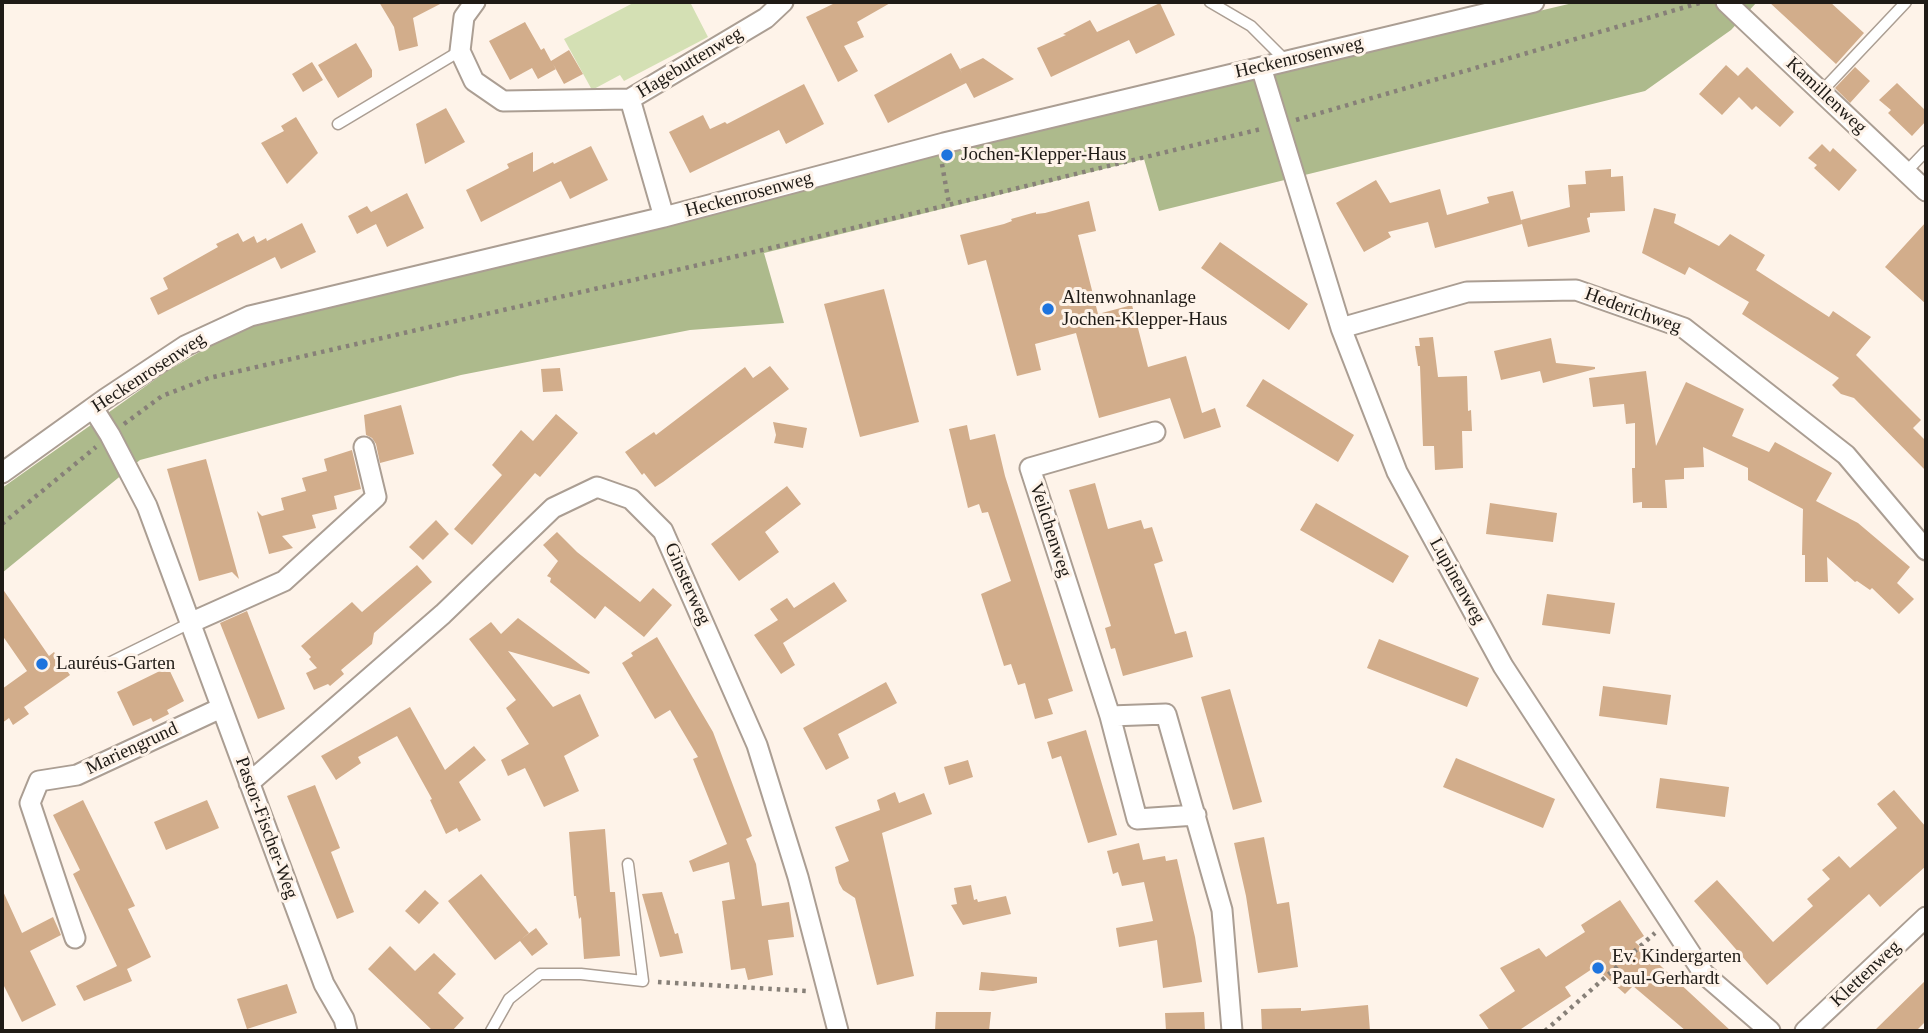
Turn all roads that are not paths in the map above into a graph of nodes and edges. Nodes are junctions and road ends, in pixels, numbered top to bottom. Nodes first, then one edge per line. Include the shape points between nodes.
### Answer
1 (475, 2) edge
2 (783, 2) edge
3 (1210, 2) edge
4 (1534, 2) edge
5 (1726, 2) edge
6 (1906, 2) edge
7 (1498, 6) edge
8 (460, 51) junction
9 (1285, 60) junction
10 (1261, 66) junction
11 (1821, 92) junction
12 (630, 99) junction
13 (338, 124) dead end
14 (1926, 151) edge
15 (1906, 172) junction
16 (1926, 191) edge
17 (664, 217) junction
18 (1341, 328) junction
19 (93, 408) junction
20 (1155, 432) dead end
21 (364, 447) dead end
22 (2, 473) edge
23 (1926, 550) edge
24 (190, 623) junction
25 (105, 665) dead end
26 (221, 708) junction
27 (1110, 716) junction
28 (249, 783) junction
29 (1196, 815) junction
30 (628, 864) dead end
31 (1926, 917) edge
32 (75, 938) dead end
33 (347, 1031) edge
34 (491, 1031) edge
35 (838, 1031) edge
36 (1232, 1031) edge
37 (1770, 1031) edge
38 (1805, 1031) edge

1 - 8 street via 464,17
2 - 12 street, Hagebuttenweg via 766,18
3 - 9 lane via 1251,26
4 - 7 street, Heckenrosenweg
5 - 11 street, Kamillenweg
6 - 11 lane
7 - 9 street, Heckenrosenweg
8 - 12 street, Hagebuttenweg via 474,81 503,101
8 - 13 lane
9 - 10 street, Heckenrosenweg
10 - 17 street, Heckenrosenweg via 938,144
10 - 18 street, Lupinenweg
11 - 15 street, Kamillenweg
12 - 17 street, Hagebuttenweg
14 - 15 lane
15 - 16 street, Kamillenweg
17 - 19 street, Heckenrosenweg via 250,316 185,346
18 - 23 street, Hederichweg via 1467,292 1576,290 1684,328 1846,455
18 - 37 street, Lupinenweg via 1397,472 1503,666 1704,974
19 - 22 street, Heckenrosenweg
19 - 24 street, Pastor-Fischer-Weg via 147,506
20 - 27 street, Veilchenweg via 1030,468
21 - 24 street via 376,497 284,581
24 - 25 lane
24 - 26 street, Pastor-Fischer-Weg
26 - 28 street, Pastor-Fischer-Weg
26 - 32 street, Mariengrund via 77,775 39,781 30,803
27 - 29 street via 1166,714
27 - 29 street, Veilchenweg via 1137,819
28 - 33 street, Pastor-Fischer-Weg via 324,984
28 - 35 street, Ginsterweg via 443,614 553,508 597,487 631,499 663,531 757,745 799,877
29 - 36 street via 1222,910
30 - 34 lane via 643,981 540,974 509,999
31 - 38 street, Klettenweg

